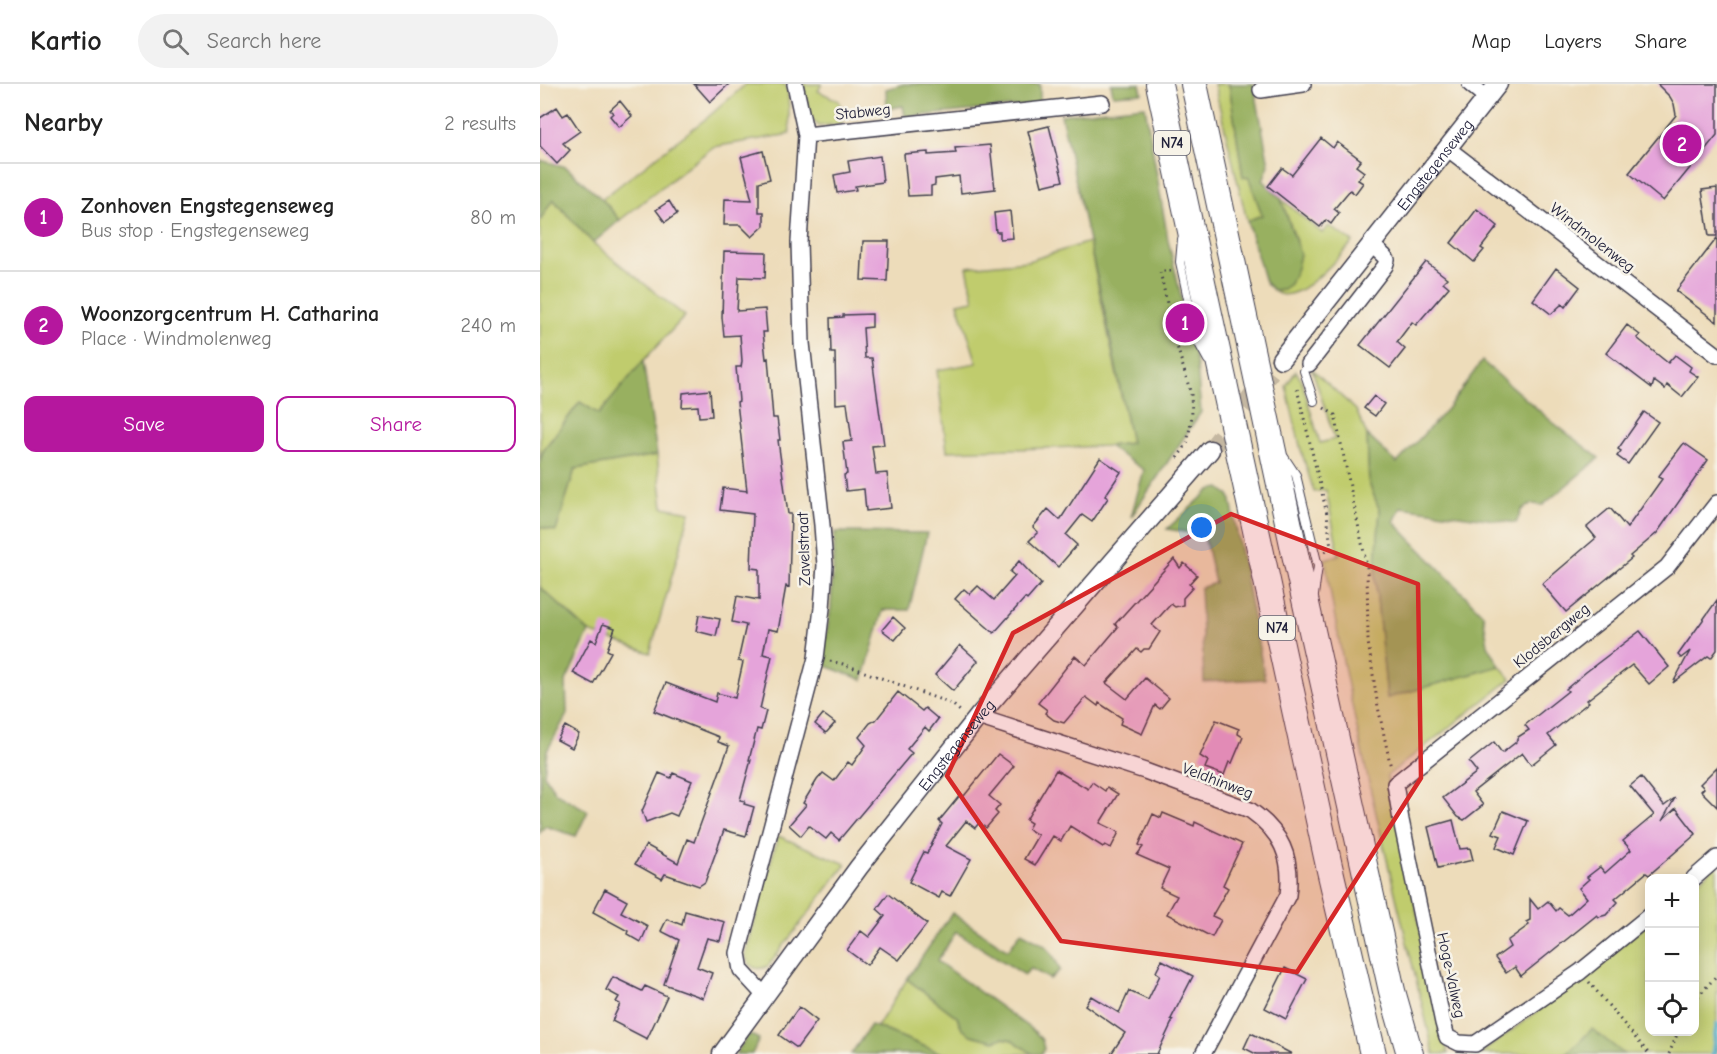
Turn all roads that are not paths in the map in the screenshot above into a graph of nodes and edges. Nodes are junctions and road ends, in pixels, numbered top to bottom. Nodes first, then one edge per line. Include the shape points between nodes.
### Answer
1 (795, 84) edge
2 (1159, 84) edge
3 (1194, 84) edge
4 (1303, 84) edge
5 (1470, 84) edge
6 (1261, 90) dead end
7 (1492, 91) edge
8 (1102, 103) dead end
9 (806, 135) junction
10 (1448, 148) junction
11 (1372, 245) junction
12 (1717, 355) edge
13 (1281, 359) tunnel mouth
14 (1307, 367) joint
15 (1314, 401) road end
16 (1210, 450) tunnel mouth
17 (1717, 503) edge
18 (978, 717) junction
19 (1395, 784) joint
20 (1717, 858) edge
21 (1699, 874) edge
22 (1645, 919) edge
23 (764, 995) junction
24 (722, 1054) edge
25 (1203, 1054) edge
26 (1373, 1054) edge
27 (1410, 1054) edge

1 - 9 street, Zavelstraat
2 - 26 highway, N74
3 - 27 highway, N74 via 1392,991
4 - 6 street
5 - 7 street
7 - 10 street, Engstegenseweg
8 - 9 street, Stabweg
9 - 23 street, Zavelstraat via 799,242 802,343 825,565 816,658 738,953 741,970
10 - 11 street, Engstegenseweg
10 - 12 street, Windmolenweg
11 - 13 street, Engstegenseweg
11 - 14 street via 1387,261 1382,273
14 - 15 lane
16 - 18 street, Engstegenseweg
17 - 19 street, Klodsbergweg via 1667,567
18 - 23 street, Engstegenseweg
18 - 25 street, Veldhinweg via 1250,810 1275,835 1287,854 1291,874 1288,895
19 - 22 street, Hoge-Valweg via 1447,1036 1459,1043 1475,1044 1581,972
20 - 21 street
23 - 24 street, Engstegenseweg

